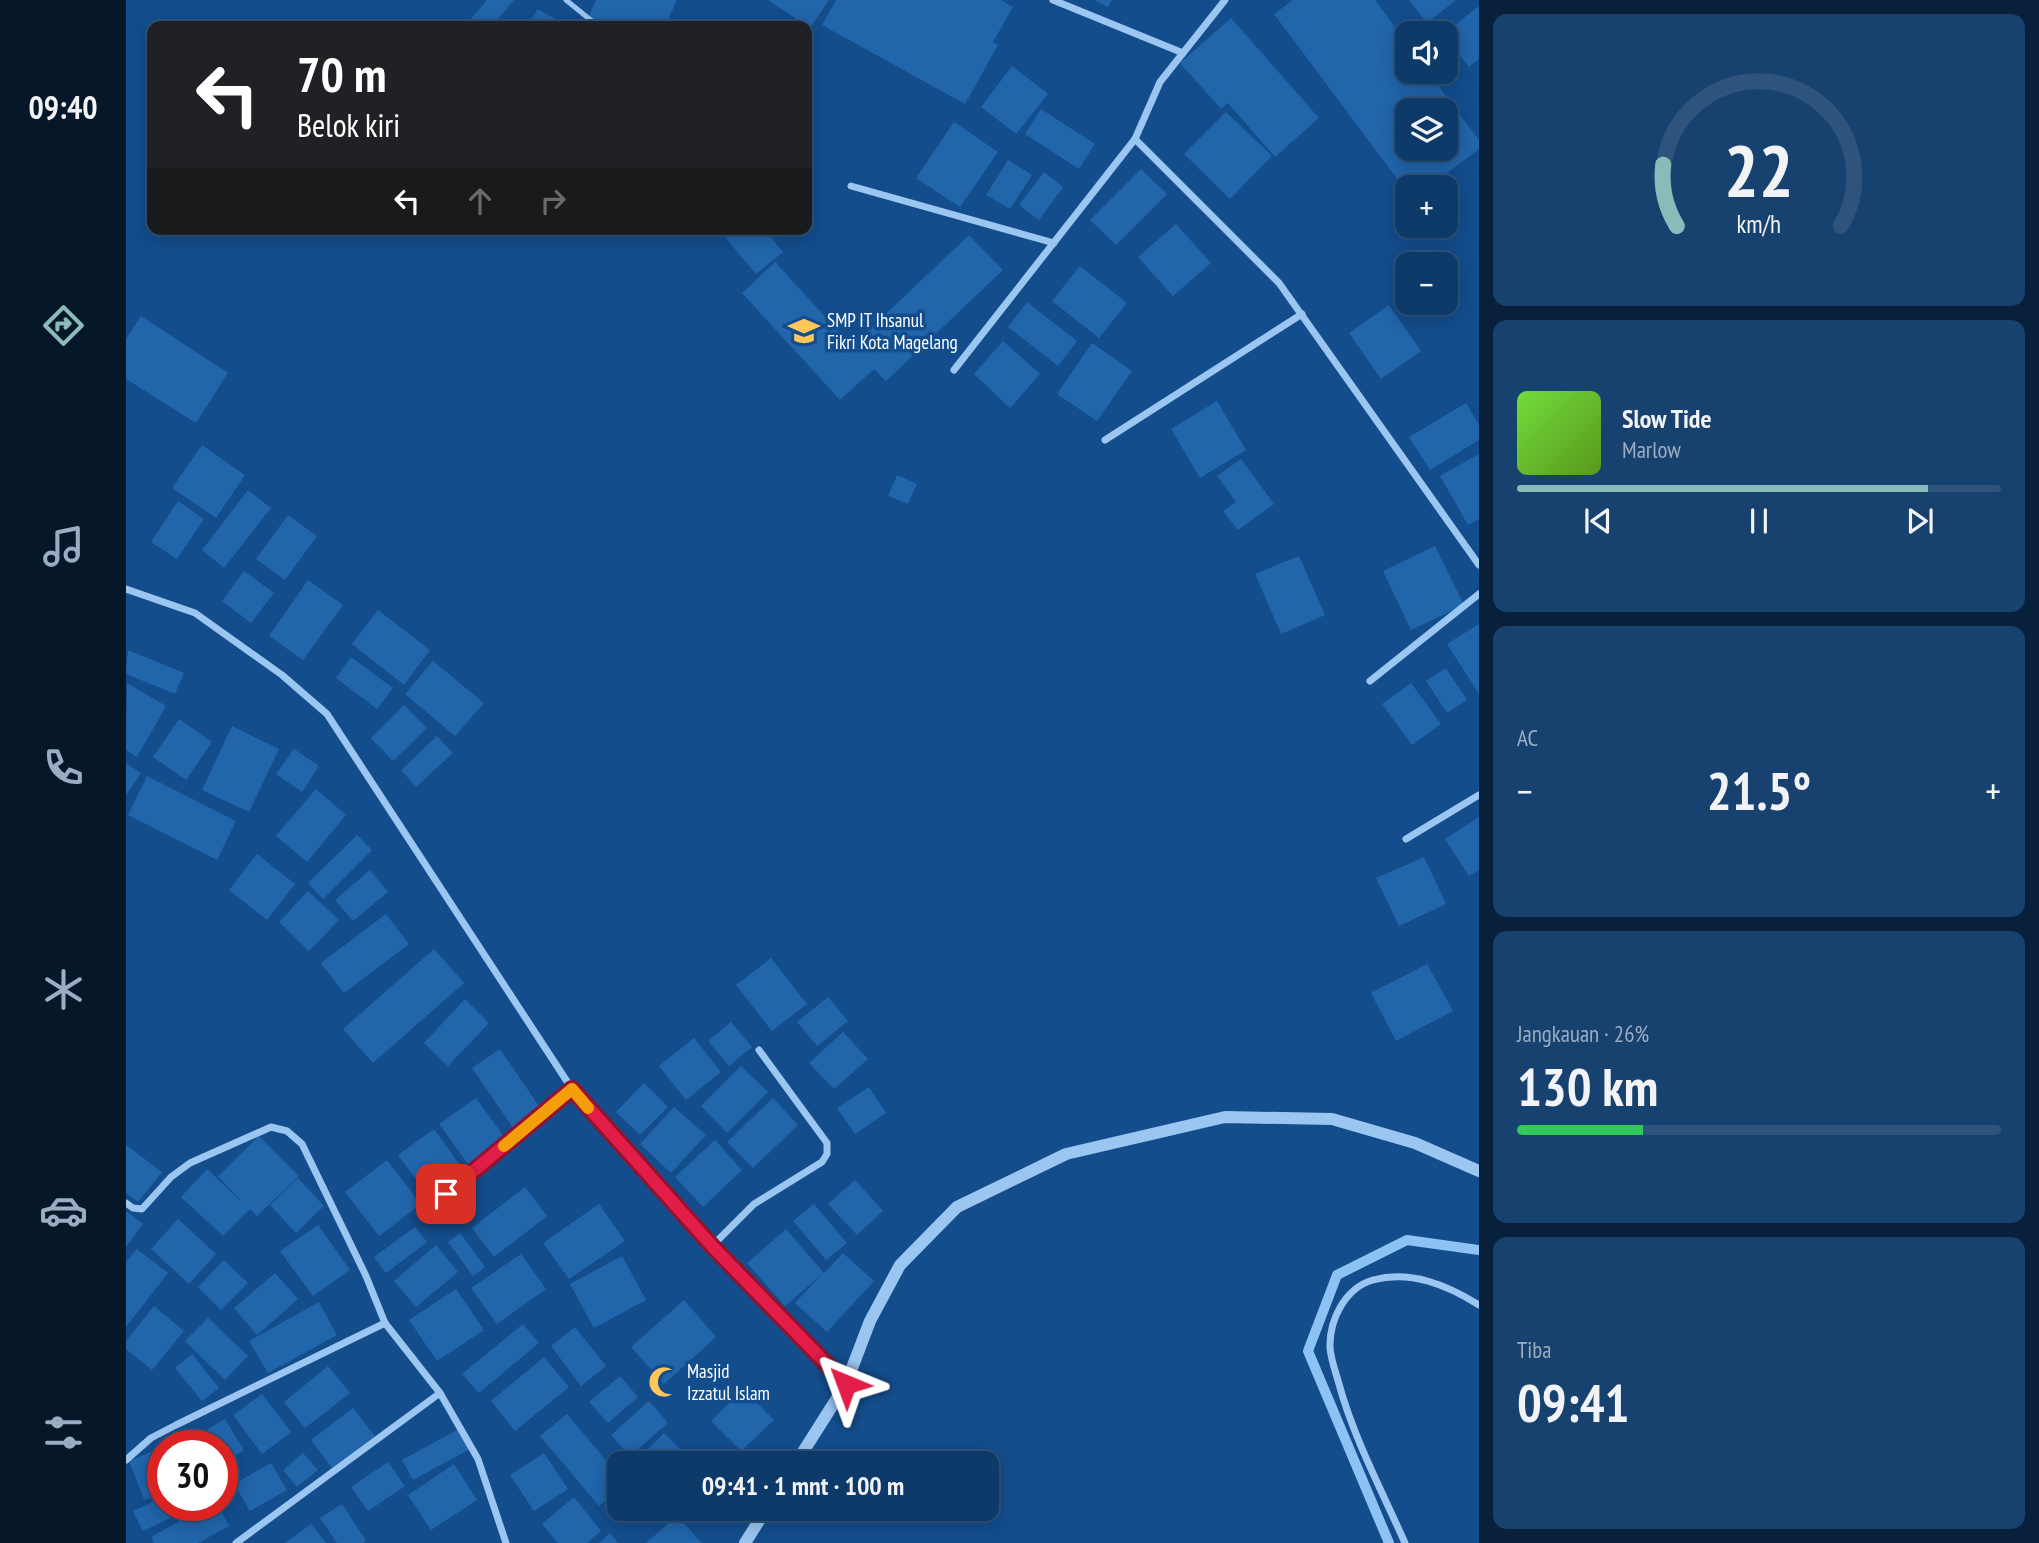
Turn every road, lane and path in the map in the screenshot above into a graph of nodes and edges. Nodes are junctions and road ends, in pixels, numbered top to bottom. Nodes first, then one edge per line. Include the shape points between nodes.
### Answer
1 (566, 0) edge
2 (1053, 0) edge
3 (1225, 0) edge
4 (592, 21) edge
5 (1183, 53) junction
6 (1135, 139) junction
7 (851, 186) dead end
8 (1054, 243) junction
9 (1302, 314) junction
10 (954, 370) dead end
11 (1105, 440) dead end
12 (1479, 565) edge
13 (126, 589) edge
14 (1479, 594) edge
15 (1370, 681) dead end
16 (1479, 795) edge
17 (1406, 839) dead end
18 (759, 1050) dead end
19 (572, 1089) junction
20 (1479, 1171) edge
21 (126, 1203) edge
22 (425, 1212) dead end
23 (712, 1246) junction
24 (1479, 1305) edge
25 (385, 1323) junction
26 (846, 1384) junction
27 (440, 1393) junction
28 (804, 1451) edge
29 (126, 1460) edge
30 (759, 1521) edge
31 (236, 1543) edge
32 (506, 1543) edge
33 (745, 1543) edge
34 (1405, 1543) edge

1 - 4 lane
2 - 5 street
3 - 5 street
5 - 6 street via 1160,82
6 - 8 street
6 - 9 street via 1279,283
7 - 8 street
8 - 10 street
9 - 11 street
9 - 12 street
13 - 19 street via 195,613 282,675 327,714
14 - 15 street
16 - 17 street
18 - 23 street via 827,1143 827,1154 754,1204
19 - 22 street
19 - 23 street
20 - 26 street via 1415,1143 1332,1119 1226,1117 1066,1154 957,1207 900,1265 870,1321
21 - 25 street via 142,1209 190,1163 271,1127 287,1131 302,1144
23 - 26 street
24 - 34 street via 1448,1287 1418,1278 1386,1277 1351,1291 1333,1327 1330,1348 1346,1409
25 - 27 street
25 - 29 street via 151,1438
26 - 28 street
27 - 31 street
27 - 32 street via 478,1459
30 - 33 street

